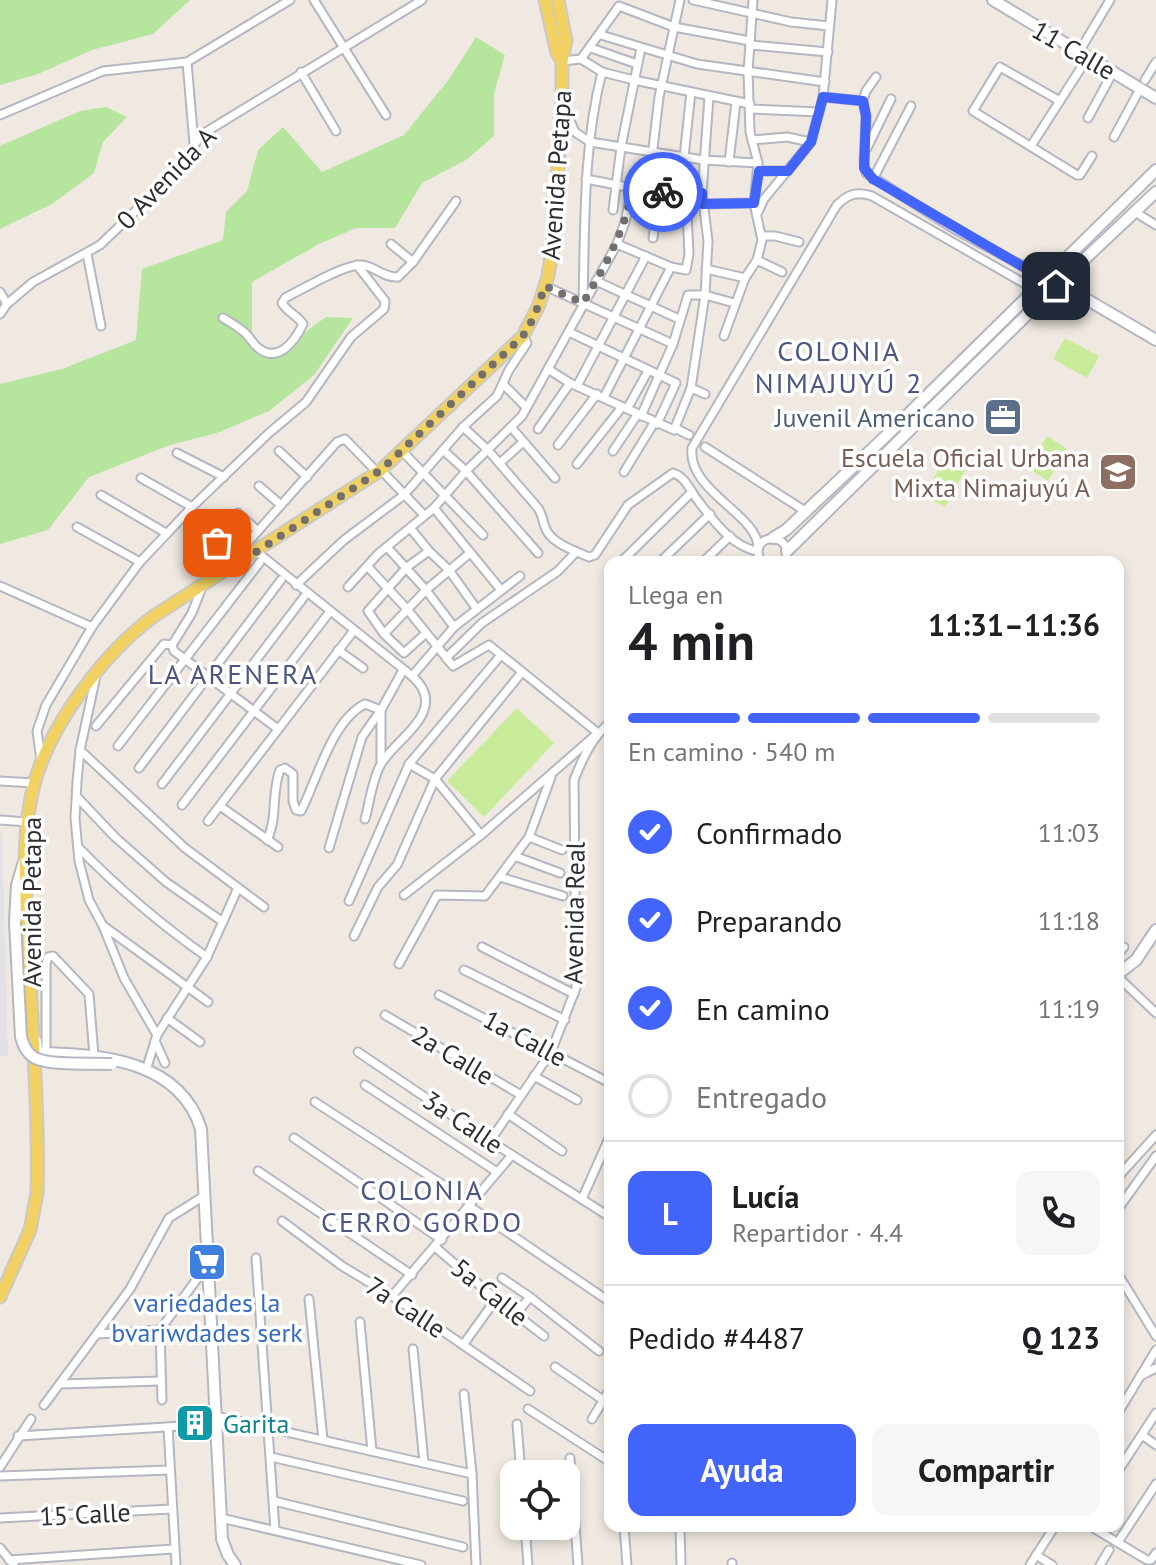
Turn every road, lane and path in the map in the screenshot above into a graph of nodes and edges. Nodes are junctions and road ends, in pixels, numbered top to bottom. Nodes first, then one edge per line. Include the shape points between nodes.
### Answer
1 (290, 0) edge
2 (314, 0) edge
3 (422, 0) edge
4 (545, 0) edge
5 (558, 0) edge
6 (680, 0) edge
7 (693, 0) edge
8 (753, 0) edge
9 (832, 0) edge
10 (1110, 0) edge
11 (712, 2) edge
12 (1000, 2) edge
13 (752, 12) junction
14 (829, 26) junction
15 (674, 27) junction
16 (601, 35) junction
17 (751, 43) junction
18 (344, 48) junction
19 (591, 48) junction
20 (641, 48) junction
21 (828, 52) junction
22 (1083, 54) junction
23 (669, 56) junction
24 (581, 59) junction
25 (562, 61) junction
26 (187, 62) junction
27 (1156, 62) edge
28 (637, 64) junction
29 (301, 72) junction
30 (602, 72) junction
31 (748, 72) junction
32 (1113, 72) junction
33 (876, 77) dead end
34 (634, 80) junction
35 (825, 82) junction
36 (1143, 84) junction
37 (661, 87) junction
38 (691, 92) junction
39 (709, 97) junction
40 (823, 97) junction
41 (1156, 98) edge
42 (891, 99) dead end
43 (863, 101) junction
44 (1060, 101) junction
45 (736, 102) junction
46 (562, 103) junction
47 (911, 106) dead end
48 (750, 107) junction
49 (819, 112) junction
50 (0, 115) edge
51 (386, 115) dead end
52 (1088, 118) dead end
53 (336, 131) dead end
54 (1114, 137) dead end
55 (752, 140) junction
56 (590, 142) junction
57 (811, 142) junction
58 (194, 144) junction
59 (1031, 146) junction
60 (621, 147) junction
61 (865, 151) junction
62 (651, 153) junction
63 (1092, 156) dead end
64 (684, 157) junction
65 (703, 160) junction
66 (729, 162) junction
67 (758, 167) junction
68 (1156, 170) edge
69 (788, 171) junction
70 (586, 179) junction
71 (873, 179) junction
72 (617, 185) junction
73 (632, 189) junction
74 (648, 191) junction
75 (659, 192) junction
76 (1156, 192) edge
77 (685, 193) junction
78 (702, 193) junction
79 (456, 201) dead end
80 (754, 203) junction
81 (702, 204) junction
82 (613, 210) dead end
83 (1135, 212) junction
84 (757, 214) junction
85 (1156, 225) edge
86 (762, 236) junction
87 (653, 238) dead end
88 (799, 242) dead end
89 (391, 244) dead end
90 (617, 244) junction
91 (87, 254) junction
92 (646, 256) junction
93 (757, 260) junction
94 (413, 262) junction
95 (357, 265) junction
96 (671, 267) junction
97 (706, 269) junction
98 (1072, 271) junction
99 (782, 272) dead end
100 (745, 278) junction
101 (1045, 278) junction
102 (596, 281) junction
103 (545, 286) junction
104 (1056, 286) junction
105 (1034, 289) junction
106 (0, 292) edge
107 (624, 294) junction
108 (705, 295) junction
109 (1081, 296) junction
110 (583, 303) junction
111 (734, 303) junction
112 (7, 304) junction
113 (651, 306) junction
114 (0, 314) edge
115 (615, 317) junction
116 (223, 318) dead end
117 (679, 319) junction
118 (101, 326) dead end
119 (639, 328) junction
120 (569, 332) junction
121 (523, 336) junction
122 (724, 336) dead end
123 (1156, 340) edge
124 (673, 344) junction
125 (597, 346) junction
126 (623, 358) junction
127 (500, 360) junction
128 (548, 369) junction
129 (509, 370) junction
130 (648, 371) junction
131 (660, 376) junction
132 (503, 384) junction
133 (574, 384) junction
134 (691, 388) junction
135 (705, 394) dead end
136 (600, 396) junction
137 (526, 407) junction
138 (625, 408) junction
139 (639, 416) junction
140 (656, 424) junction
141 (463, 427) junction
142 (511, 427) junction
143 (675, 428) junction
144 (538, 429) dead end
145 (689, 435) dead end
146 (523, 442) junction
147 (558, 445) dead end
148 (705, 447) dead end
149 (487, 449) junction
150 (443, 450) junction
151 (279, 451) dead end
152 (402, 451) junction
153 (613, 451) dead end
154 (177, 453) dead end
155 (500, 463) junction
156 (577, 464) dead end
157 (379, 471) junction
158 (466, 471) junction
159 (624, 472) dead end
160 (424, 473) junction
161 (224, 477) junction
162 (307, 477) junction
163 (141, 478) dead end
164 (555, 478) dead end
165 (259, 486) dead end
166 (692, 492) junction
167 (446, 494) junction
168 (101, 495) dead end
169 (404, 495) junction
170 (281, 505) junction
171 (192, 507) junction
172 (434, 508) junction
173 (805, 511) junction
174 (238, 513) dead end
175 (710, 514) junction
176 (424, 515) junction
177 (77, 527) dead end
178 (411, 529) junction
179 (753, 530) junction
180 (258, 531) junction
181 (166, 533) junction
182 (210, 535) dead end
183 (483, 535) dead end
184 (730, 536) junction
185 (771, 538) junction
186 (387, 547) junction
187 (429, 551) junction
188 (576, 552) junction
189 (470, 553) junction
190 (538, 553) dead end
191 (252, 554) junction
192 (627, 556) edge
193 (666, 556) edge
194 (709, 556) edge
195 (759, 556) edge
196 (786, 556) edge
197 (789, 556) edge
198 (140, 562) junction
199 (368, 567) junction
200 (407, 567) junction
201 (449, 570) junction
202 (520, 576) dead end
203 (281, 580) dead end
204 (203, 585) junction
205 (296, 585) junction
206 (0, 586) edge
207 (348, 587) dead end
208 (388, 590) junction
209 (426, 590) junction
210 (501, 590) junction
211 (304, 597) dead end
212 (476, 608) junction
213 (407, 609) junction
214 (328, 614) dead end
215 (92, 627) junction
216 (454, 627) junction
217 (352, 633) dead end
218 (384, 634) junction
219 (425, 634) junction
220 (172, 645) junction
221 (436, 647) junction
222 (338, 650) junction
223 (501, 655) junction
224 (446, 658) junction
225 (184, 659) junction
226 (363, 668) dead end
227 (402, 672) dead end
228 (522, 672) junction
229 (97, 674) junction
230 (208, 676) junction
231 (412, 676) junction
232 (231, 694) junction
233 (381, 710) junction
234 (254, 711) junction
235 (96, 726) dead end
236 (604, 728) edge
237 (278, 729) junction
238 (598, 733) junction
239 (118, 746) dead end
240 (80, 750) junction
241 (42, 762) junction
242 (381, 763) junction
243 (409, 764) junction
244 (139, 768) dead end
245 (552, 774) junction
246 (435, 779) junction
247 (0, 781) edge
248 (35, 783) junction
249 (162, 784) dead end
250 (77, 797) junction
251 (182, 805) dead end
252 (220, 806) junction
253 (365, 819) dead end
254 (0, 820) edge
255 (208, 821) dead end
256 (28, 822) junction
257 (481, 835) junction
258 (529, 837) junction
259 (267, 840) junction
260 (78, 847) junction
261 (278, 847) dead end
262 (329, 848) dead end
263 (562, 850) dead end
264 (517, 857) junction
265 (25, 861) junction
266 (560, 873) dead end
267 (500, 877) junction
268 (238, 888) junction
269 (404, 895) dead end
270 (563, 896) dead end
271 (349, 901) dead end
272 (264, 907) dead end
273 (223, 922) junction
274 (103, 926) junction
275 (1156, 930) edge
276 (354, 936) dead end
277 (482, 947) dead end
278 (207, 957) junction
279 (399, 964) dead end
280 (464, 970) dead end
281 (1124, 971) edge
282 (1124, 982) edge
283 (186, 988) junction
284 (574, 994) junction
285 (439, 995) dead end
286 (208, 1002) dead end
287 (1156, 1013) edge
288 (385, 1015) dead end
289 (167, 1018) junction
290 (565, 1020) junction
291 (32, 1035) junction
292 (156, 1038) junction
293 (200, 1042) dead end
294 (358, 1052) dead end
295 (551, 1052) junction
296 (46, 1053) junction
297 (94, 1056) junction
298 (165, 1063) dead end
299 (141, 1068) junction
300 (534, 1076) junction
301 (604, 1080) edge
302 (365, 1085) dead end
303 (521, 1095) junction
304 (577, 1100) dead end
305 (315, 1102) dead end
306 (508, 1114) junction
307 (1156, 1135) edge
308 (294, 1138) dead end
309 (490, 1141) junction
310 (604, 1149) edge
311 (562, 1151) dead end
312 (512, 1155) junction
313 (1156, 1156) edge
314 (599, 1159) junction
315 (604, 1162) edge
316 (1124, 1170) edge
317 (258, 1171) dead end
318 (497, 1172) junction
319 (204, 1196) junction
320 (582, 1199) junction
321 (1124, 1201) edge
322 (470, 1205) junction
323 (604, 1213) edge
324 (282, 1221) dead end
325 (442, 1240) junction
326 (435, 1247) junction
327 (256, 1258) dead end
328 (207, 1265) junction
329 (412, 1275) junction
330 (502, 1278) dead end
331 (1124, 1284) edge
332 (392, 1296) junction
333 (0, 1297) edge
334 (530, 1297) junction
335 (604, 1298) edge
336 (309, 1299) dead end
337 (496, 1299) junction
338 (516, 1314) junction
339 (360, 1322) dead end
340 (160, 1330) junction
341 (98, 1334) junction
342 (544, 1336) dead end
343 (1156, 1336) edge
344 (463, 1345) junction
345 (413, 1349) dead end
346 (1156, 1350) edge
347 (599, 1351) dead end
348 (555, 1367) dead end
349 (1156, 1368) edge
350 (1142, 1375) junction
351 (160, 1381) junction
352 (61, 1384) junction
353 (530, 1391) dead end
354 (464, 1394) dead end
355 (162, 1400) dead end
356 (603, 1400) joint
357 (1124, 1404) edge
358 (44, 1405) dead end
359 (528, 1409) dead end
360 (1156, 1413) edge
361 (31, 1419) dead end
362 (592, 1419) dead end
363 (216, 1420) junction
364 (517, 1424) dead end
365 (168, 1427) junction
366 (269, 1427) junction
367 (1142, 1435) junction
368 (18, 1436) junction
369 (323, 1440) junction
370 (1156, 1445) edge
371 (372, 1451) junction
372 (271, 1457) junction
373 (570, 1458) dead end
374 (604, 1458) edge
375 (520, 1460) edge
376 (1124, 1462) edge
377 (424, 1463) junction
378 (0, 1467) edge
379 (170, 1470) junction
380 (472, 1474) junction
381 (0, 1476) edge
382 (1156, 1484) edge
383 (274, 1501) junction
384 (463, 1501) dead end
385 (171, 1509) junction
386 (0, 1518) edge
387 (221, 1518) junction
388 (275, 1530) junction
389 (624, 1532) edge
390 (680, 1532) edge
391 (1051, 1532) edge
392 (1100, 1532) edge
393 (526, 1540) edge
394 (1118, 1542) junction
395 (463, 1547) dead end
396 (0, 1548) edge
397 (173, 1549) junction
398 (1109, 1550) dead end
399 (1036, 1555) junction
400 (1154, 1556) edge
401 (12, 1562) edge
402 (395, 1562) edge
403 (176, 1565) edge
404 (235, 1565) edge
405 (421, 1565) edge
406 (476, 1565) edge
407 (528, 1565) edge
408 (578, 1565) edge
409 (627, 1565) edge
410 (681, 1565) edge
411 (1030, 1565) edge
412 (1052, 1565) edge
413 (1100, 1565) edge

1 - 26 street
2 - 18 street
3 - 18 street, 0 Avenida A
4 - 25 main road, Avenida Petapa
5 - 25 main road, Avenida Petapa via 566,41
6 - 15 street
7 - 11 street
8 - 13 street
9 - 14 street
10 - 22 street
11 - 13 street
12 - 22 main road, 11 Calle
13 - 14 street
13 - 17 street
14 - 21 street
15 - 16 street via 619,6
15 - 17 street
15 - 23 street
16 - 19 street
16 - 20 street
17 - 21 street
17 - 31 street
18 - 29 street, 0 Avenida A
18 - 51 street
19 - 24 street
19 - 28 street
20 - 23 street
20 - 28 street
21 - 35 street
22 - 32 main road, 11 Calle
22 - 44 street
23 - 31 street
23 - 37 street
24 - 25 street
24 - 30 street
25 - 46 main road, Avenida Petapa
26 - 50 street via 103,71
26 - 58 street
27 - 36 street
28 - 34 street
29 - 53 street
29 - 58 street, 0 Avenida A
30 - 34 street
30 - 56 street
31 - 35 street
31 - 48 street
32 - 36 main road, 11 Calle
32 - 52 street
33 - 43 street
34 - 37 street
34 - 60 street
35 - 40 street
36 - 41 main road, 11 Calle
36 - 54 street
37 - 38 street
37 - 62 street
38 - 39 street
38 - 64 street
39 - 45 street
39 - 65 street
40 - 43 street
40 - 49 street
42 - 61 street
43 - 61 street
44 - 59 street
44 - 59 street via 1000,67 974,112
45 - 48 street
45 - 66 street
46 - 56 street via 575,132
46 - 103 main road, Avenida Petapa via 553,245
47 - 71 street
48 - 49 street
48 - 55 street
49 - 57 street
55 - 57 street via 787,137
55 - 67 street
56 - 60 street
56 - 70 street
57 - 69 street
58 - 91 street, 0 Avenida A via 177,171
59 - 63 street via 1080,175
60 - 62 street
60 - 72 street
61 - 71 street via 864,168
62 - 64 street
62 - 74 street
64 - 65 street
64 - 77 street
65 - 66 street
65 - 78 street
66 - 67 street
67 - 69 street
67 - 80 street
68 - 101 main road
69 - 84 street
70 - 72 street
70 - 110 street
71 - 101 street
72 - 73 street
72 - 82 street
73 - 74 street
73 - 90 street
74 - 75 street
75 - 77 street
75 - 87 street
76 - 83 main road
77 - 78 street
77 - 96 street via 688,267
78 - 81 street
79 - 94 street
80 - 81 street
80 - 84 street
81 - 97 street
83 - 85 street
83 - 98 main road
84 - 86 street
86 - 88 street
86 - 93 street
89 - 94 street
90 - 92 street
90 - 102 street
91 - 112 street, 0 Avenida A via 33,282
91 - 118 street
92 - 96 street
92 - 107 street
93 - 99 street
93 - 100 street
94 - 95 street via 393,278
95 - 116 street via 283,300 303,324 281,352 258,348
95 - 161 street via 385,301 384,309 351,337 306,402
96 - 113 street
97 - 100 street
97 - 108 street
98 - 104 main road
98 - 109 main road
100 - 111 street
101 - 104 main road
101 - 105 main road
102 - 107 street
102 - 110 street
103 - 110 street
103 - 121 main road, Avenida Petapa
104 - 109 main road
104 - 197 main road
105 - 173 main road
105 - 179 street via 872,196 845,197 692,448 698,476
106 - 112 street
107 - 113 street
107 - 115 street
108 - 111 street
108 - 117 street via 689,294
108 - 134 street
109 - 123 main road
110 - 115 street
110 - 120 street
111 - 122 street
112 - 114 street, 0 Avenida A
113 - 117 street
113 - 119 street
115 - 119 street
115 - 125 street
117 - 124 street
119 - 124 street
119 - 126 street
120 - 125 street
120 - 128 street
121 - 127 main road, Avenida Petapa
121 - 129 street via 527,343
124 - 131 street
125 - 126 street
125 - 133 street
126 - 130 street
126 - 136 street
127 - 129 street
127 - 152 main road, Avenida Petapa
128 - 133 street
128 - 137 street
129 - 132 street
130 - 131 street
130 - 138 street
131 - 139 street
131 - 140 street via 677,384
132 - 137 street
132 - 141 street
133 - 136 street
133 - 144 street
134 - 135 street
134 - 143 street
136 - 138 street
136 - 147 street
137 - 142 street
138 - 139 street
138 - 156 street
139 - 140 street
139 - 153 street
140 - 143 street
140 - 159 street
141 - 149 street
141 - 150 street
142 - 146 street
142 - 149 street
143 - 145 street
146 - 155 street
146 - 164 street
148 - 173 street
149 - 155 street
149 - 158 street
150 - 158 street
150 - 160 street
151 - 162 street
152 - 157 main road, Avenida Petapa
152 - 160 street
154 - 161 street
155 - 188 street via 544,517 545,530
157 - 162 street via 345,439
157 - 169 street
157 - 191 main road, Avenida Petapa
158 - 167 street
158 - 190 street
160 - 167 street
160 - 169 street
161 - 171 street
162 - 170 street
163 - 171 street
165 - 170 street
166 - 175 street
166 - 188 street via 673,473 628,505 595,555
166 - 192 street
167 - 172 street
167 - 183 street
168 - 181 street
169 - 176 street
169 - 205 street
170 - 180 street
171 - 181 street
172 - 176 street
172 - 189 street
173 - 185 main road
174 - 180 street
175 - 184 street
175 - 193 street
176 - 178 street
177 - 198 street
178 - 186 street
178 - 187 street
179 - 185 street
179 - 195 street
180 - 191 street
181 - 198 street
182 - 191 street via 231,554
184 - 194 street
184 - 195 street
185 - 195 street
185 - 196 street via 783,543
186 - 199 street
186 - 200 street
187 - 200 street
187 - 201 street
188 - 224 street via 558,571 482,623
189 - 201 street
189 - 210 street
191 - 204 main road, Avenida Petapa
191 - 205 street
191 - 225 street
198 - 215 street
199 - 207 street
199 - 208 street
200 - 208 street
200 - 209 street
201 - 209 street
201 - 212 street
202 - 210 street
203 - 230 street
204 - 220 street
204 - 229 main road, Avenida Petapa via 147,622
205 - 231 street
206 - 215 street
208 - 213 street
208 - 218 street via 368,610
209 - 213 street
209 - 216 street
210 - 212 street
211 - 232 street
212 - 216 street
213 - 218 street
213 - 219 street
214 - 234 street
215 - 241 street via 40,720 37,744
216 - 221 street
217 - 222 street
218 - 219 street via 405,653
219 - 221 street
220 - 225 street
220 - 235 street via 164,644
221 - 224 street
221 - 231 street
222 - 226 street
222 - 237 street
223 - 224 street via 488,644 456,667
223 - 228 street
223 - 243 street
225 - 230 street
225 - 239 street
227 - 233 street
228 - 238 street
228 - 246 street
229 - 240 street
229 - 241 main road, Avenida Petapa via 67,714
230 - 232 street
230 - 244 street
231 - 242 street via 424,692 425,706 414,729
232 - 234 street
232 - 249 street
233 - 242 street
233 - 259 street via 365,704 342,726 301,811 293,801 293,774 280,770
233 - 262 street via 362,737
234 - 237 street
234 - 251 street
236 - 238 street, Avenida Real
237 - 252 street
238 - 245 street
238 - 284 street, Avenida Real via 574,780
240 - 250 street
240 - 268 street via 156,822
241 - 248 main road, Avenida Petapa
242 - 253 street
243 - 246 street
243 - 271 street
245 - 257 street
245 - 258 street
246 - 257 street
246 - 276 street via 397,865 378,887
247 - 248 street
248 - 256 main road, Avenida Petapa
250 - 260 street
250 - 273 street via 166,882
252 - 255 street
252 - 259 street
254 - 256 street
256 - 265 main road, Avenida Petapa
257 - 269 street
258 - 263 street
258 - 264 street
259 - 261 street
260 - 274 street via 89,900
260 - 278 street via 117,887
264 - 266 street
264 - 267 street
265 - 291 main road, Avenida Petapa
265 - 299 main road, bridge via 15,922 21,1037 27,1051 44,1060
267 - 270 street
267 - 279 street via 483,897 437,895
268 - 272 street
268 - 273 street
273 - 278 street
274 - 283 street
274 - 292 street
275 - 281 main road
277 - 284 street
278 - 283 street
280 - 290 street
282 - 287 street
283 - 286 street
283 - 289 street
284 - 290 street, Avenida Real
285 - 295 street, 1a Calle
288 - 303 street, 2a Calle
289 - 292 street
289 - 293 street
290 - 295 street, Avenida Real
291 - 296 main road via 38,1052
291 - 333 main road, Avenida Petapa via 36,1202 22,1251
292 - 298 street
292 - 299 street
294 - 309 street, 3a Calle
295 - 300 street, Avenida Real
295 - 301 street, 1a Calle
296 - 297 main road
296 - 297 street via 46,964 52,955 89,994
297 - 299 main road
299 - 319 main road via 192,1104 201,1129
300 - 303 street, Avenida Real
300 - 304 street
302 - 318 street
303 - 306 street, Avenida Real
305 - 322 street
306 - 309 street, Avenida Real
306 - 311 street
307 - 316 street
308 - 325 street, 5a Calle
309 - 312 street, 3a Calle
310 - 314 street
312 - 318 street
312 - 320 street, 3a Calle
313 - 321 street
314 - 315 street
314 - 320 street
317 - 329 street
318 - 322 street
319 - 328 main road
319 - 341 street via 169,1218
320 - 323 street, 3a Calle
322 - 325 street
322 - 335 street
324 - 332 street, 7a Calle
325 - 326 street
326 - 329 street
326 - 337 street, 5a Calle
327 - 366 street
328 - 340 street
328 - 363 main road
329 - 332 street
330 - 334 street
331 - 343 street
332 - 344 street, 7a Calle
334 - 338 street
334 - 347 street
336 - 369 street
337 - 338 street, 5a Calle
337 - 344 street
338 - 342 street, 5a Calle
339 - 371 street
340 - 341 street
340 - 351 street
341 - 352 street
344 - 353 street, 7a Calle
345 - 377 street
346 - 350 street
348 - 356 street
349 - 350 street
350 - 357 street
351 - 352 street
351 - 355 street
352 - 358 street
354 - 380 street
356 - 362 street
359 - 374 street
360 - 367 street
361 - 368 street
363 - 365 street
363 - 366 street
363 - 387 main road
364 - 375 street
365 - 368 street
365 - 379 street
366 - 369 street
366 - 372 street
367 - 370 street
367 - 376 street
368 - 378 street
369 - 371 street
371 - 377 street
372 - 383 street
372 - 384 street
373 - 408 street
377 - 380 street
379 - 381 street
379 - 385 street
380 - 406 street
382 - 394 street
383 - 388 street
383 - 395 street
385 - 386 street, 15 Calle
385 - 397 street
387 - 388 street
387 - 404 main road via 223,1545
388 - 402 street
389 - 409 street
390 - 410 street
391 - 399 street
392 - 394 street
393 - 407 street
394 - 400 street via 1147,1560
396 - 401 street
397 - 401 street
397 - 403 street
398 - 413 street
399 - 411 street
399 - 412 street
402 - 405 street

